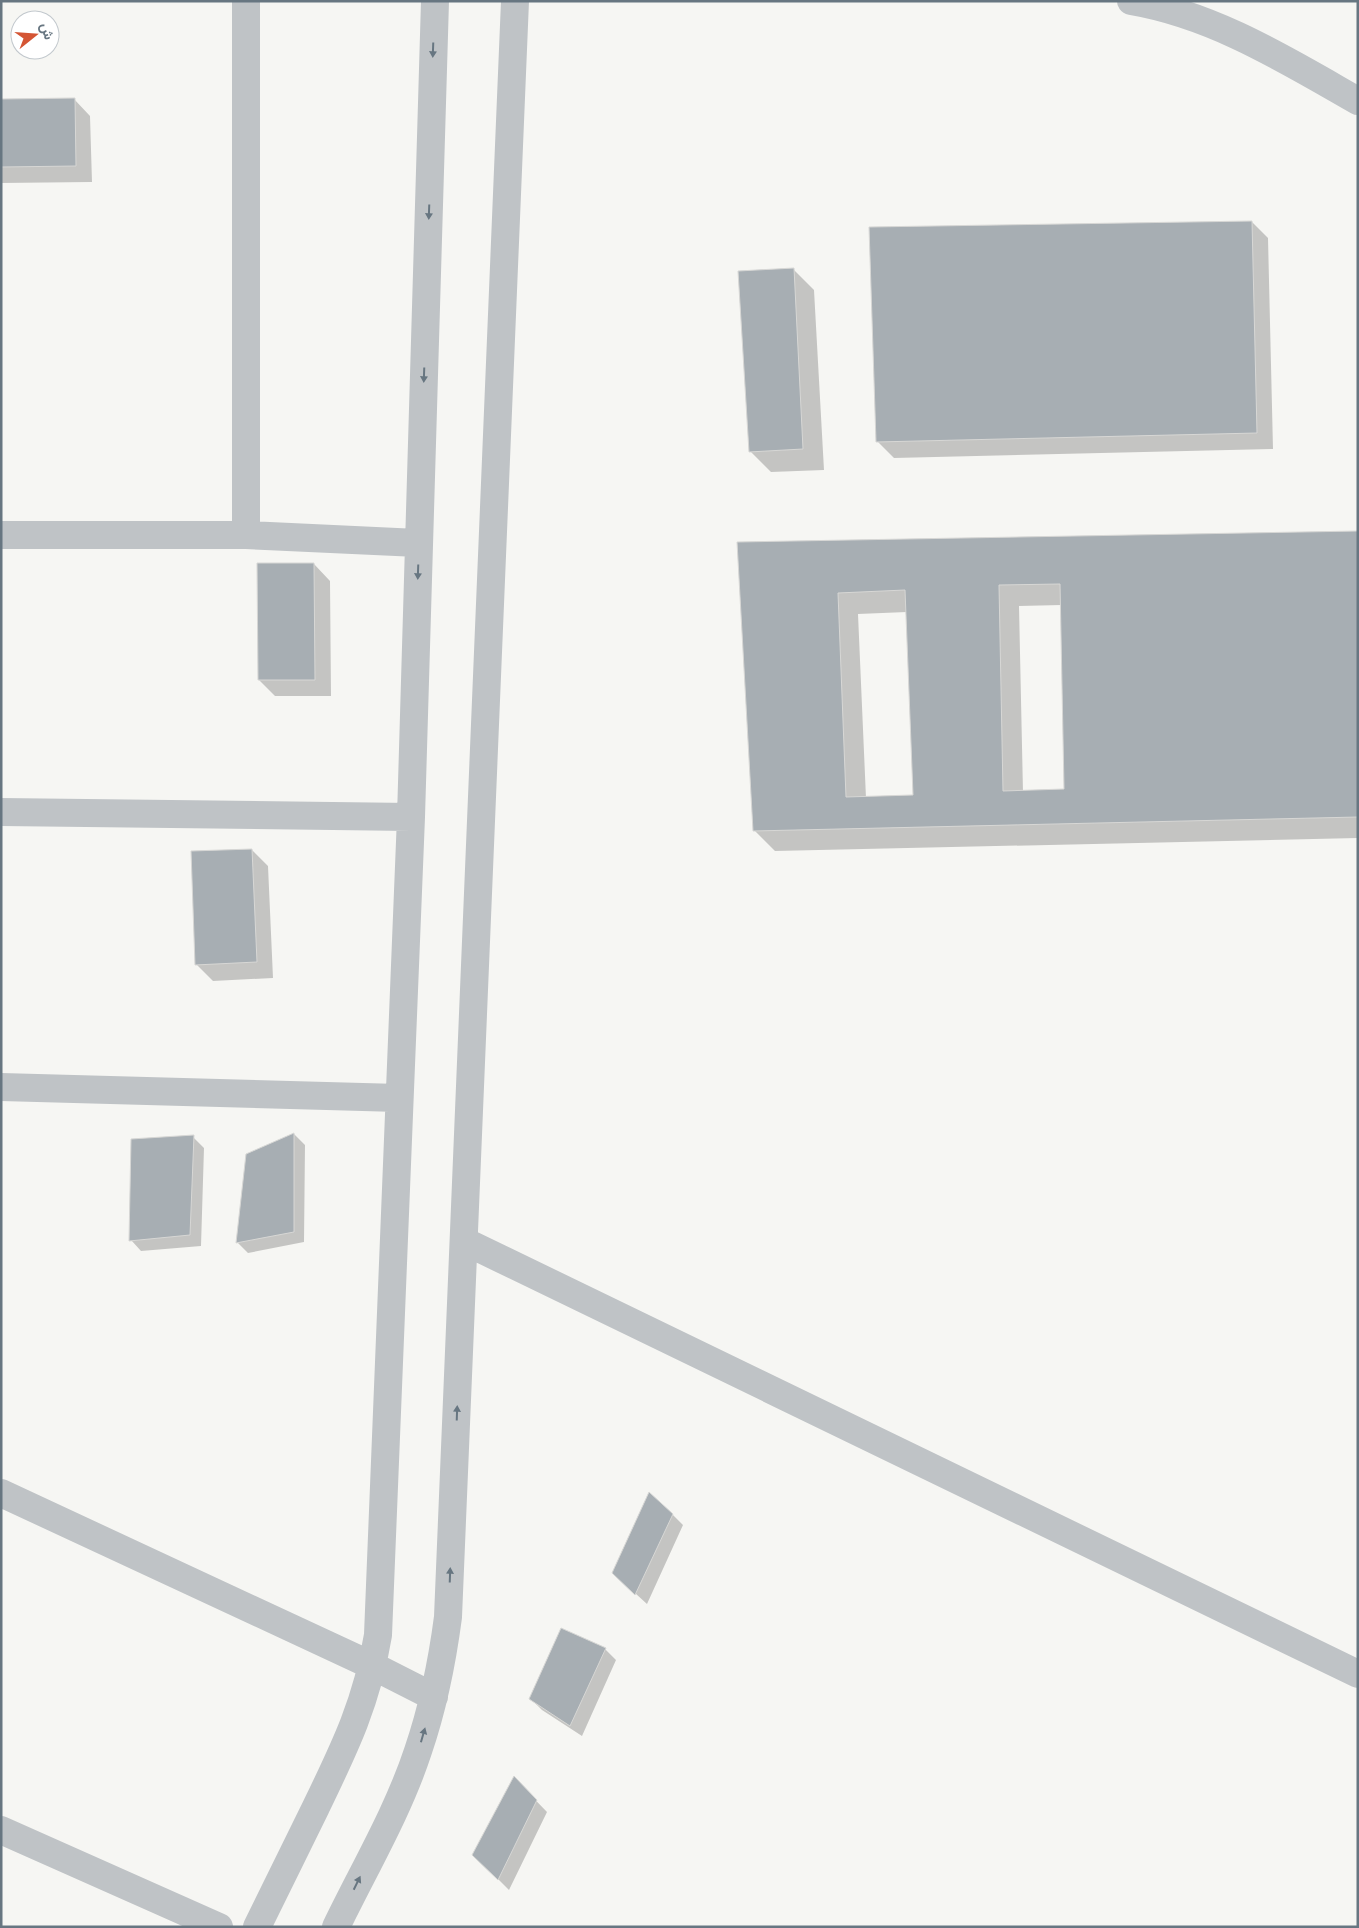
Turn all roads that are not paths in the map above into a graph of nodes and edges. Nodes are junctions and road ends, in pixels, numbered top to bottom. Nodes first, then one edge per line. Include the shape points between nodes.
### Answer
1 (246, 1) edge
2 (435, 1) edge
3 (515, 1) edge
4 (1131, 1) edge
5 (1358, 101) edge
6 (1, 535) edge
7 (246, 536) junction
8 (418, 543) junction
9 (1, 812) edge
10 (411, 818) junction
11 (1, 1087) edge
12 (399, 1098) junction
13 (464, 1241) junction
14 (1, 1493) edge
15 (373, 1666) junction
16 (1358, 1674) edge
17 (434, 1697) junction
18 (1, 1830) edge
19 (219, 1927) edge
20 (257, 1927) edge
21 (336, 1927) edge

1 - 7 street
2 -> 8 street
3 - 13 street
4 - 5 street via 1191,16 1238,34
6 - 7 street
7 - 8 street
8 -> 10 street
9 - 10 street
10 - 12 street
11 - 12 street
12 - 15 street via 380,1604
13 - 16 street
17 -> 13 street via 448,1617
14 - 15 street
15 - 17 street
15 - 20 street via 348,1741
21 -> 17 street via 396,1804 418,1752
18 - 19 street

